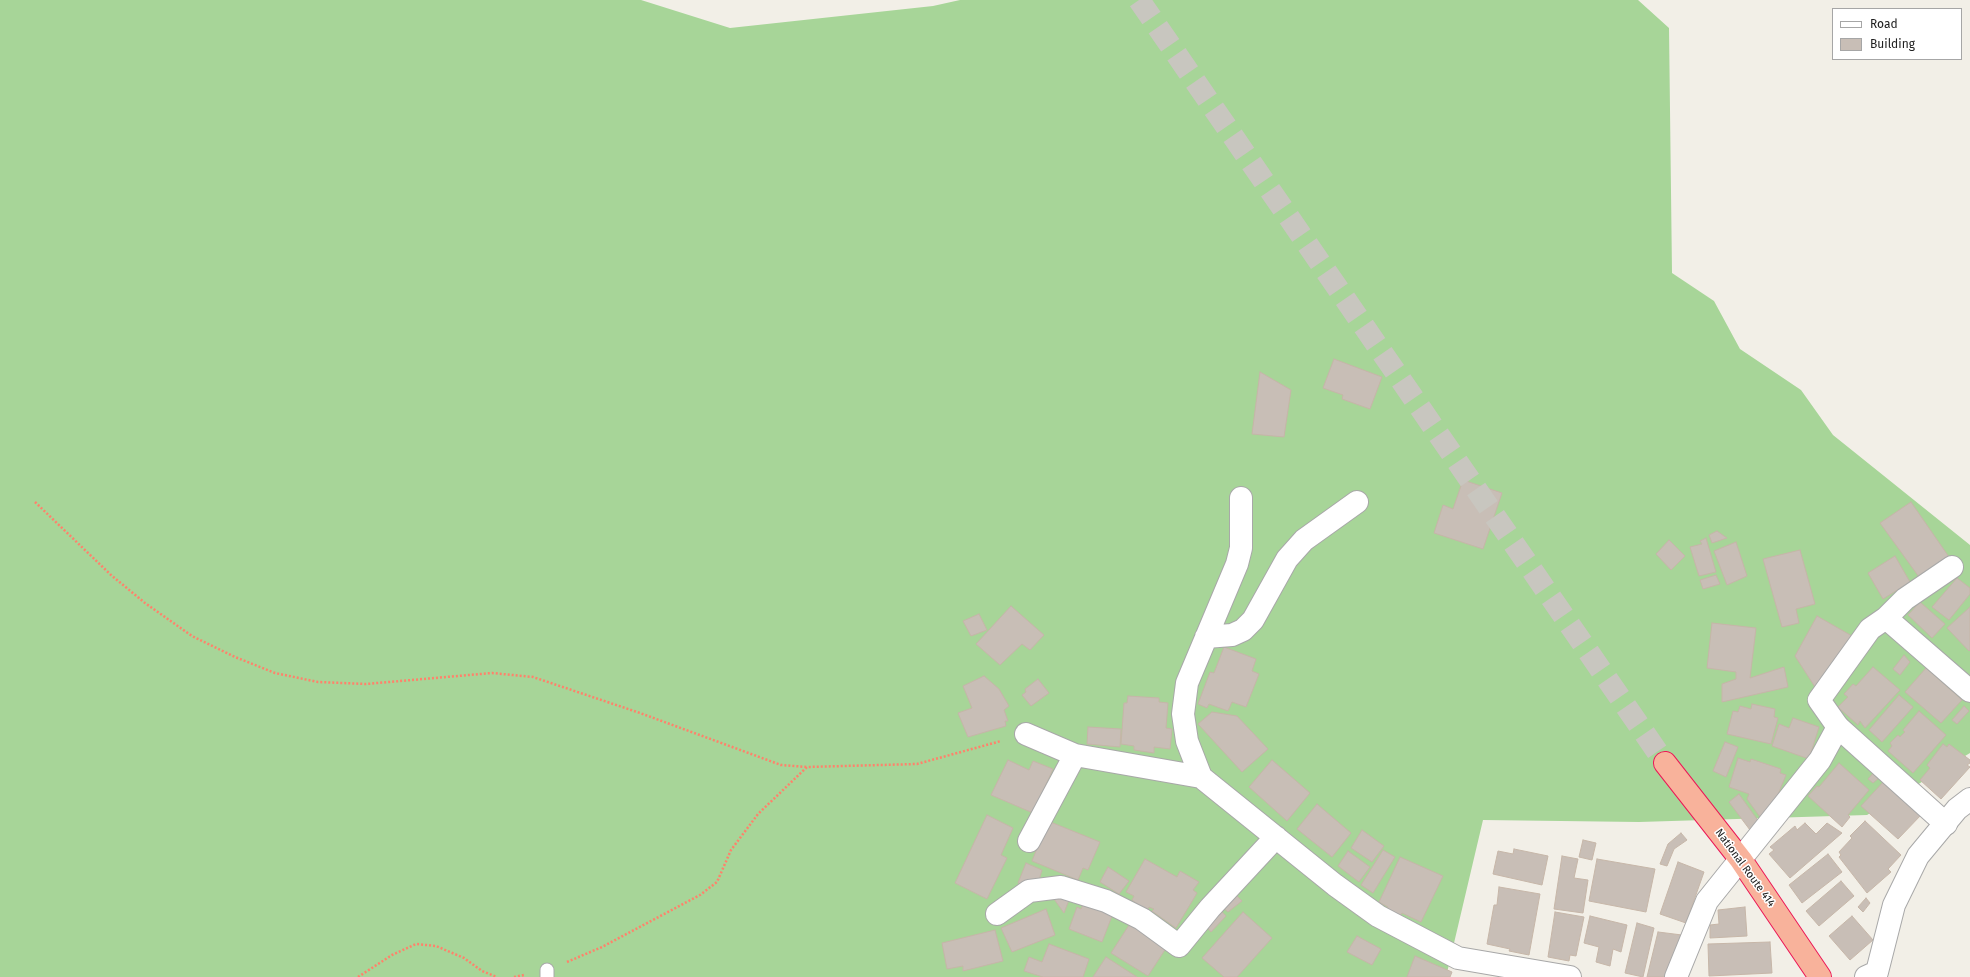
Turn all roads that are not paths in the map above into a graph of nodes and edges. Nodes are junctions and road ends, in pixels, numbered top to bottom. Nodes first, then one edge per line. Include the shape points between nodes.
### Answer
1 (1241, 498) dead end
2 (1357, 502) dead end
3 (1952, 567) dead end
4 (1886, 618) junction
5 (1206, 637) junction
6 (1970, 691) edge
7 (1838, 727) junction
8 (1026, 734) road end
9 (1075, 755) junction
10 (1665, 763) tunnel mouth
11 (1201, 777) junction
12 (1970, 799) edge
13 (1946, 824) junction
14 (1276, 837) junction
15 (1029, 841) dead end
16 (1741, 860) junction
17 (997, 914) dead end
18 (1480, 970) edge
19 (1876, 975) edge
20 (1570, 977) edge
21 (1676, 977) edge
22 (1820, 977) edge

1 - 5 street via 1241,548 1237,564
2 - 5 street via 1304,540 1291,554 1253,620 1243,630 1232,635
3 - 4 street via 1905,599
4 - 6 street
4 - 7 street via 1870,629 1819,700
5 - 11 street via 1187,683 1183,714 1187,741
7 - 13 street
7 - 16 street via 1820,760
8 - 9 street
9 - 11 street
9 - 15 street
10 - 16 highway, National Route 414
11 - 14 street
12 - 13 street via 1957,809
13 - 19 street via 1918,856 1894,905
14 - 17 street via 1210,908 1179,946 1142,919 1106,901 1061,887 1030,891
14 - 18 street via 1378,916
16 - 21 street via 1707,901
16 - 22 highway, National Route 414
18 - 20 street

